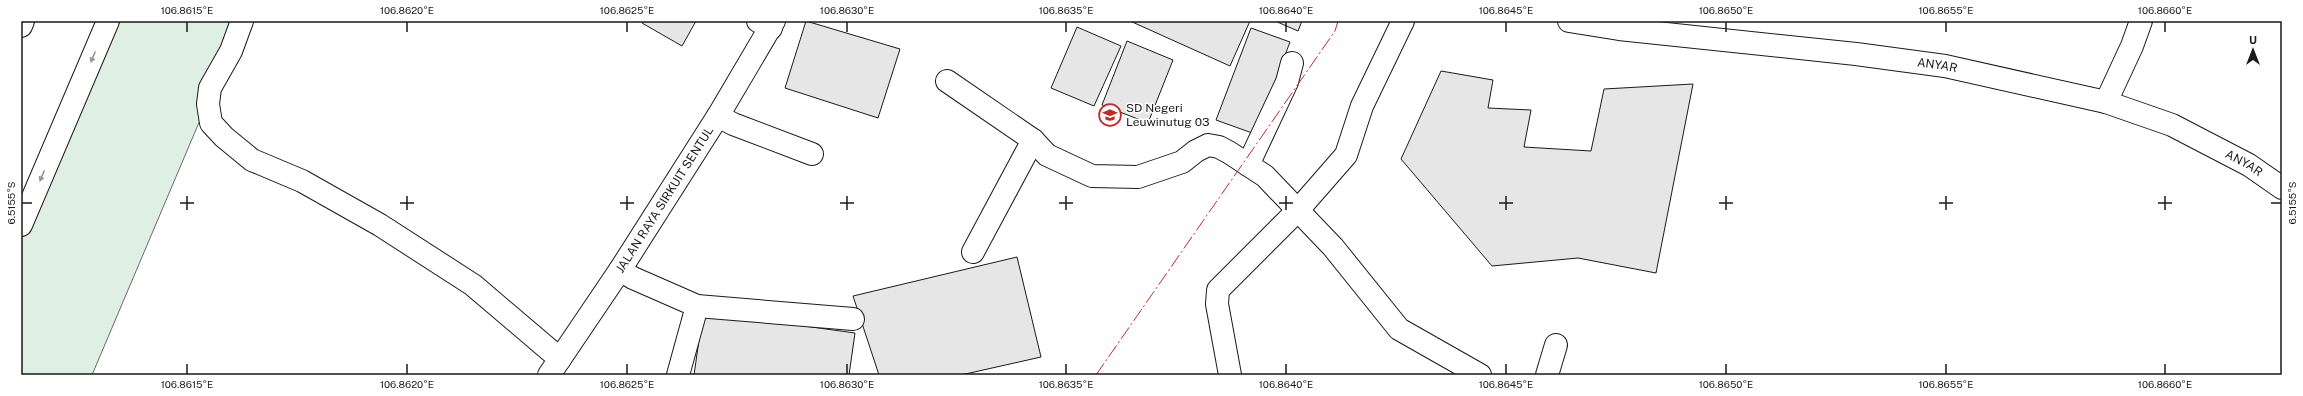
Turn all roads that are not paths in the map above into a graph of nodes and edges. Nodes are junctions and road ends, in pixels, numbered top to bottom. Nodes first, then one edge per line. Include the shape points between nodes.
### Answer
1 (23, 21) edge
2 (108, 21) edge
3 (242, 21) edge
4 (1403, 21) edge
5 (1569, 21) edge
6 (2141, 21) edge
7 (768, 23) edge
8 (21, 26) edge
9 (1292, 63) dead end
10 (947, 81) dead end
11 (2106, 102) junction
12 (718, 116) junction
13 (1033, 140) junction
14 (812, 154) dead end
15 (1248, 165) junction
16 (2282, 188) edge
17 (1298, 210) junction
18 (21, 225) edge
19 (973, 252) dead end
20 (620, 270) junction
21 (697, 306) junction
22 (853, 319) dead end
23 (1556, 345) dead end
24 (554, 367) edge
25 (678, 375) edge
26 (1230, 375) edge
27 (1480, 375) edge
28 (1547, 375) edge

1 - 8 main road
2 -> 18 main road
3 - 24 main road via 231,51 210,88 208,104 212,123 224,137 252,160 302,181 373,221 473,285
4 - 17 main road via 1365,100 1346,155
5 - 11 main road, ANYAR via 1619,29 1945,66
6 - 11 main road
7 - 12 main road, JALAN RAYA SIRKUIT SENTUL
9 - 15 main road via 1287,82
10 - 13 main road
11 - 16 main road, ANYAR via 2172,125 2249,165
12 - 14 main road
12 - 20 main road, JALAN RAYA SIRKUIT SENTUL
13 - 15 main road via 1047,155 1092,176 1138,177 1182,162 1208,145 1224,150
13 - 19 main road
15 - 17 main road via 1265,176
17 - 26 main road via 1218,290 1217,304
17 - 27 main road via 1333,247 1399,329
20 - 21 main road
20 - 24 main road, JALAN RAYA SIRKUIT SENTUL
21 - 22 main road
21 - 25 main road
23 - 28 main road

